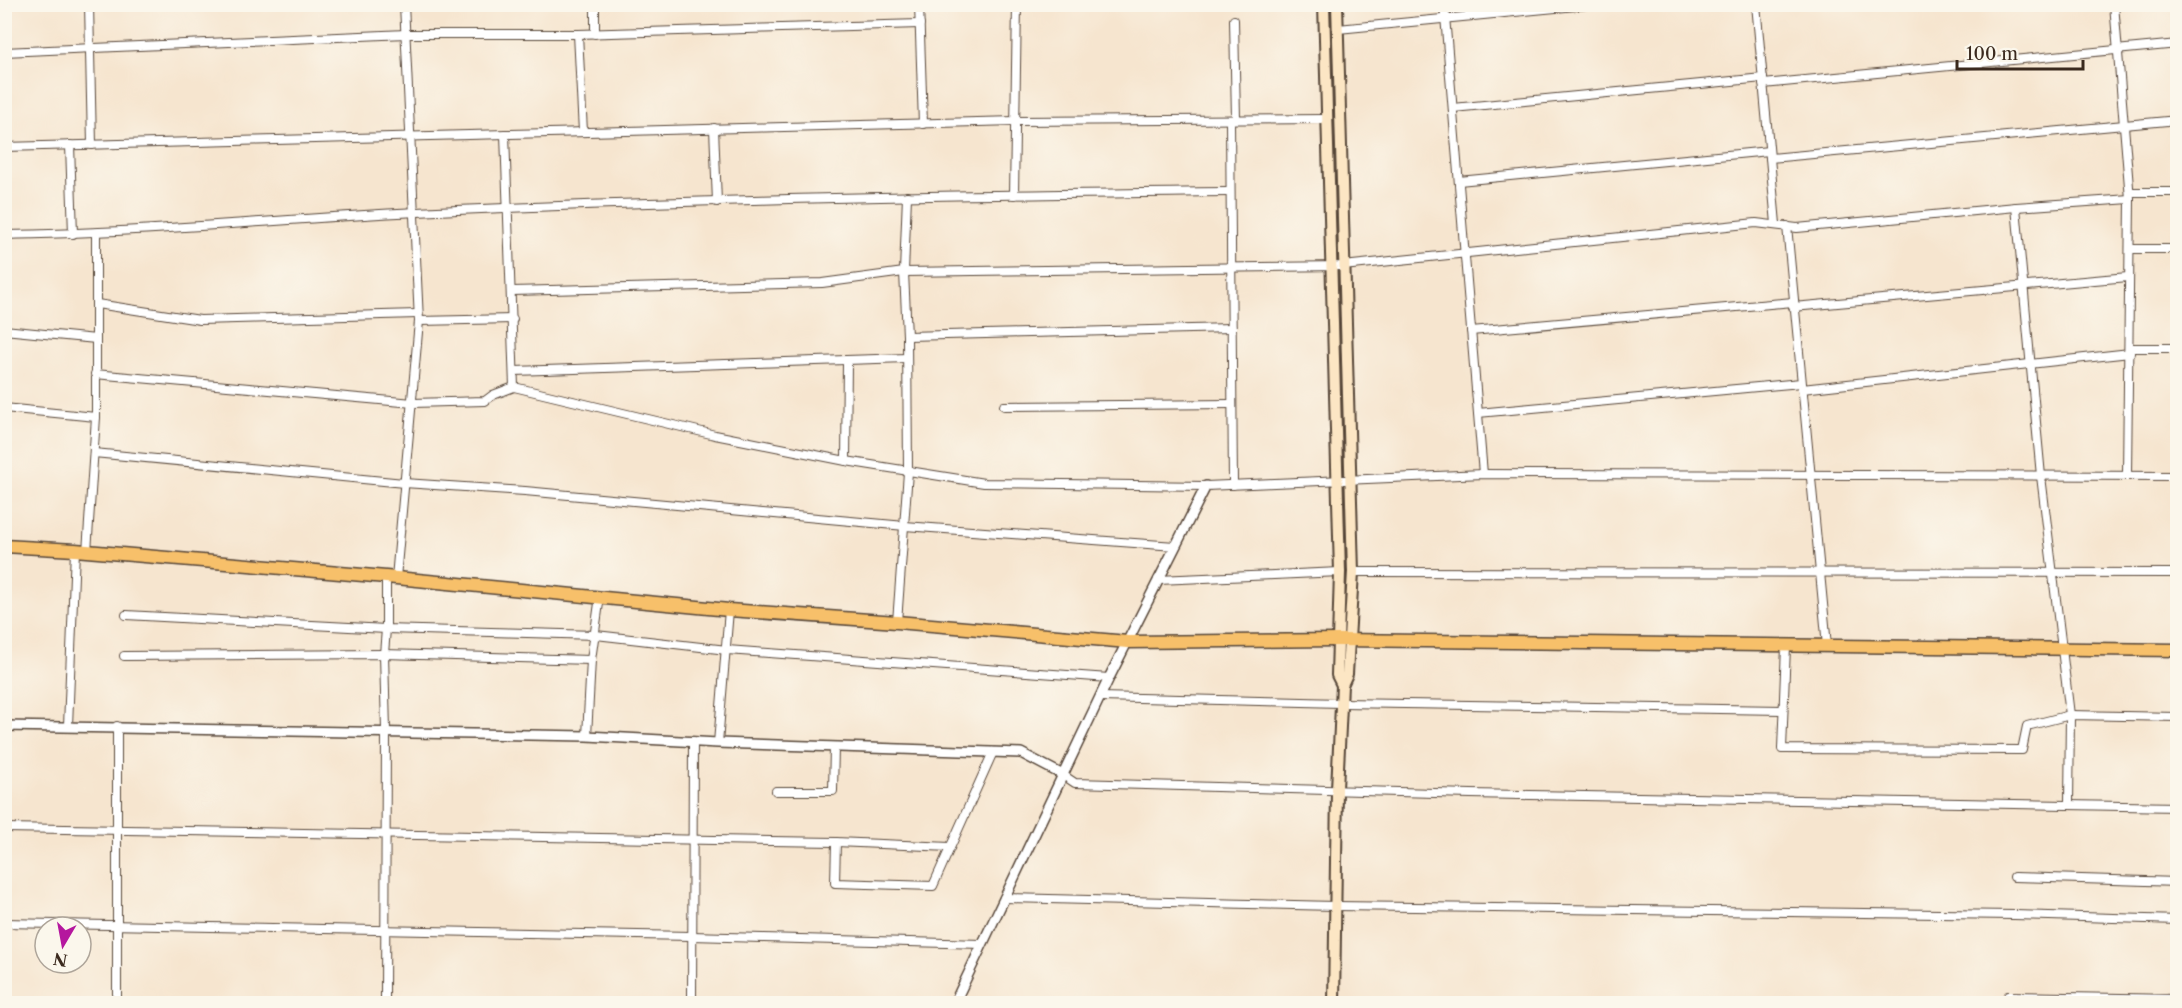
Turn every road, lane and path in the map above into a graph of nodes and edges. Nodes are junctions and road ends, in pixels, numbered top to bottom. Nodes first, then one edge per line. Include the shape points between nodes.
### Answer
1 (89, 4) edge
2 (405, 4) edge
3 (595, 4) edge
4 (919, 4) edge
5 (1017, 4) edge
6 (1324, 4) edge
7 (1337, 4) edge
8 (1444, 4) edge
9 (1598, 4) edge
10 (1756, 4) edge
11 (2114, 4) edge
12 (1446, 19) junction
13 (1234, 20) dead end
14 (920, 24) junction
15 (1338, 28) junction
16 (406, 34) junction
17 (578, 34) junction
18 (595, 34) junction
19 (2178, 44) edge
20 (90, 49) junction
21 (2118, 51) junction
22 (4, 52) edge
23 (1763, 81) junction
24 (1453, 108) junction
25 (1327, 119) junction
26 (1233, 120) junction
27 (2178, 120) edge
28 (1016, 121) junction
29 (923, 124) junction
30 (2124, 125) junction
31 (714, 128) junction
32 (583, 132) junction
33 (505, 134) junction
34 (412, 136) junction
35 (70, 145) junction
36 (92, 145) junction
37 (4, 147) edge
38 (1769, 154) junction
39 (1459, 181) junction
40 (1230, 192) junction
41 (2178, 192) edge
42 (1014, 195) junction
43 (907, 196) junction
44 (2130, 196) junction
45 (717, 202) junction
46 (2016, 207) junction
47 (509, 208) junction
48 (415, 212) junction
49 (1776, 224) junction
50 (1786, 226) junction
51 (96, 232) junction
52 (73, 234) junction
53 (4, 235) edge
54 (2130, 249) junction
55 (2178, 249) edge
56 (1465, 255) junction
57 (1231, 267) junction
58 (1330, 267) junction
59 (1343, 267) junction
60 (903, 272) junction
61 (2128, 277) junction
62 (2024, 285) junction
63 (512, 291) junction
64 (97, 304) junction
65 (1793, 304) junction
66 (418, 317) junction
67 (513, 319) junction
68 (1232, 328) junction
69 (4, 330) edge
70 (1472, 331) junction
71 (907, 336) junction
72 (96, 339) junction
73 (2178, 348) edge
74 (2130, 351) junction
75 (907, 358) junction
76 (847, 361) junction
77 (2031, 364) junction
78 (514, 371) junction
79 (95, 374) junction
80 (1801, 386) junction
81 (514, 387) junction
82 (413, 403) junction
83 (1232, 404) junction
84 (1004, 406) dead end
85 (4, 408) edge
86 (1478, 413) junction
87 (96, 417) junction
88 (94, 453) junction
89 (846, 461) junction
90 (908, 472) junction
91 (1483, 474) junction
92 (1810, 475) junction
93 (2041, 476) junction
94 (2127, 476) junction
95 (2178, 476) edge
96 (1337, 480) junction
97 (1350, 480) junction
98 (404, 483) junction
99 (1233, 485) junction
100 (1206, 486) junction
101 (905, 526) junction
102 (4, 546) edge
103 (1175, 546) junction
104 (81, 551) junction
105 (1340, 572) junction
106 (1820, 572) junction
107 (1353, 573) junction
108 (2178, 573) edge
109 (2052, 574) junction
110 (391, 577) junction
111 (1158, 580) junction
112 (600, 596) junction
113 (729, 610) junction
114 (126, 615) dead end
115 (897, 622) junction
116 (386, 629) junction
117 (596, 636) junction
118 (1343, 640) junction
119 (1128, 642) junction
120 (1786, 646) junction
121 (1827, 646) junction
122 (2062, 649) junction
123 (727, 650) junction
124 (2178, 650) edge
125 (384, 654) junction
126 (124, 656) dead end
127 (591, 660) junction
128 (1109, 678) junction
129 (1100, 697) junction
130 (1341, 703) junction
131 (1783, 710) junction
132 (2070, 715) junction
133 (2178, 717) edge
134 (4, 726) edge
135 (68, 726) junction
136 (117, 726) junction
137 (386, 731) junction
138 (586, 736) junction
139 (693, 741) junction
140 (718, 743) junction
141 (834, 747) junction
142 (993, 752) junction
143 (1062, 775) junction
144 (1337, 789) junction
145 (776, 791) dead end
146 (2069, 805) junction
147 (2178, 807) edge
148 (4, 828) edge
149 (117, 829) junction
150 (386, 836) junction
151 (693, 840) junction
152 (836, 842) junction
153 (950, 848) junction
154 (2014, 877) dead end
155 (2178, 882) edge
156 (1004, 898) junction
157 (1335, 906) junction
158 (2178, 920) edge
159 (4, 923) edge
160 (117, 925) junction
161 (386, 930) junction
162 (692, 936) junction
163 (982, 944) junction
164 (2178, 947) edge
165 (2008, 996) dead end
166 (2174, 1001) edge
167 (117, 1004) edge
168 (385, 1004) edge
169 (692, 1004) edge
170 (954, 1004) edge
171 (1334, 1004) edge

1 - 20 street
2 - 16 street
3 - 18 street
4 - 14 street
5 - 28 street
6 - 25 main road
7 - 15 main road
8 - 12 street
9 - 12 street
10 - 23 street
11 - 21 street
12 - 15 street
12 - 24 street
13 - 26 street
14 - 18 street
14 - 29 street
15 - 59 main road
16 - 17 street
16 - 20 street
16 - 34 street
17 - 18 street
17 - 32 street
19 - 21 street
20 - 22 street
20 - 36 street
21 - 23 street
21 - 30 street
23 - 24 street
23 - 38 street
24 - 39 street
25 - 26 street
25 - 58 main road
26 - 28 street
26 - 40 street
27 - 30 street
28 - 29 street
28 - 42 street
29 - 31 street
30 - 38 street
30 - 44 street
31 - 32 street
31 - 45 street
32 - 33 street
33 - 34 street
33 - 47 street
34 - 36 street
34 - 48 street
35 - 36 street
35 - 37 street
35 - 52 street
38 - 39 street
38 - 49 street
39 - 56 street
40 - 42 street
40 - 57 street
41 - 44 street
42 - 43 street
43 - 45 street
43 - 60 street
44 - 46 street
44 - 54 street
45 - 47 street
46 - 50 street
46 - 62 street
47 - 48 street
47 - 63 street
48 - 51 street
48 - 66 street
49 - 50 street
49 - 56 street
50 - 65 street
51 - 52 street
51 - 64 street
52 - 53 street
54 - 55 street
54 - 61 street
56 - 59 street
56 - 70 street
57 - 58 street
57 - 60 street
57 - 68 street
58 - 59 street
58 - 96 main road
59 - 97 main road
60 - 63 street via 822,284
60 - 71 street
61 - 62 street
61 - 74 street
62 - 65 street
62 - 77 street
63 - 67 street
64 - 66 street via 200,320
64 - 72 street
65 - 70 street
65 - 80 street
66 - 67 street
66 - 82 street
67 - 78 street
68 - 71 street
68 - 83 street
69 - 72 street
70 - 86 street
71 - 75 street
72 - 79 street
73 - 74 street
74 - 77 street
74 - 94 street
75 - 76 street
75 - 90 street
76 - 78 street
76 - 89 street
77 - 80 street
77 - 93 street
78 - 81 street
79 - 82 street
79 - 87 street
80 - 86 street
80 - 92 street
81 - 82 street via 485,401
81 - 89 street via 715,435
82 - 98 street
83 - 84 street
83 - 99 street
85 - 87 street
86 - 91 street
87 - 88 street
88 - 98 street
88 - 104 street
89 - 90 street
90 - 100 street via 984,483
90 - 101 street
91 - 92 street
91 - 97 street
92 - 93 street
92 - 106 street
93 - 94 street
93 - 109 street
94 - 95 street
96 - 97 street
96 - 99 street
96 - 105 main road
97 - 107 main road
98 - 101 street
98 - 110 street
99 - 100 street
100 - 103 street
101 - 103 street
101 - 115 street
102 - 104 main road
103 - 111 street
104 - 110 main road
104 - 135 street
105 - 111 street
105 - 118 main road
106 - 107 street
106 - 109 street
106 - 121 street
107 - 118 main road
108 - 109 street
109 - 122 street
110 - 112 main road
110 - 116 street
111 - 119 street
112 - 113 main road
112 - 117 street
113 - 115 main road
113 - 123 street
114 - 116 street
115 - 119 main road
116 - 117 street
116 - 125 street
117 - 123 street
117 - 127 street
118 - 119 main road
118 - 120 main road
118 - 130 main road via 1347,674
119 - 128 street
120 - 121 main road
120 - 131 street
121 - 122 main road
122 - 124 main road
122 - 132 street
123 - 128 street
123 - 140 street
125 - 126 street
125 - 127 street
125 - 137 street
127 - 138 street
128 - 129 street
129 - 130 street
129 - 143 street
130 - 131 street
130 - 144 main road
131 - 132 street via 1782,749 2022,750 2027,726
132 - 133 street
132 - 146 street
134 - 135 street
135 - 136 street
136 - 137 street
136 - 149 street
137 - 138 street
137 - 150 street
138 - 139 street
139 - 140 street
139 - 151 street
140 - 141 street
141 - 142 street
141 - 145 street via 833,791
142 - 143 street via 1022,753
142 - 153 street
143 - 144 street via 1075,783
143 - 156 street
144 - 146 street
144 - 157 main road
146 - 147 street
148 - 149 street
149 - 150 street
149 - 160 street
150 - 151 street
150 - 161 street
151 - 152 street
151 - 162 street
152 - 153 street
152 - 153 street via 835,883 933,886
154 - 155 street
156 - 157 street
156 - 163 street
157 - 158 street
157 - 171 main road
159 - 160 street
160 - 161 street
160 - 167 street
161 - 162 street
161 - 168 street
162 - 163 street
162 - 169 street
163 - 170 street
164 - 166 street
165 - 166 street

